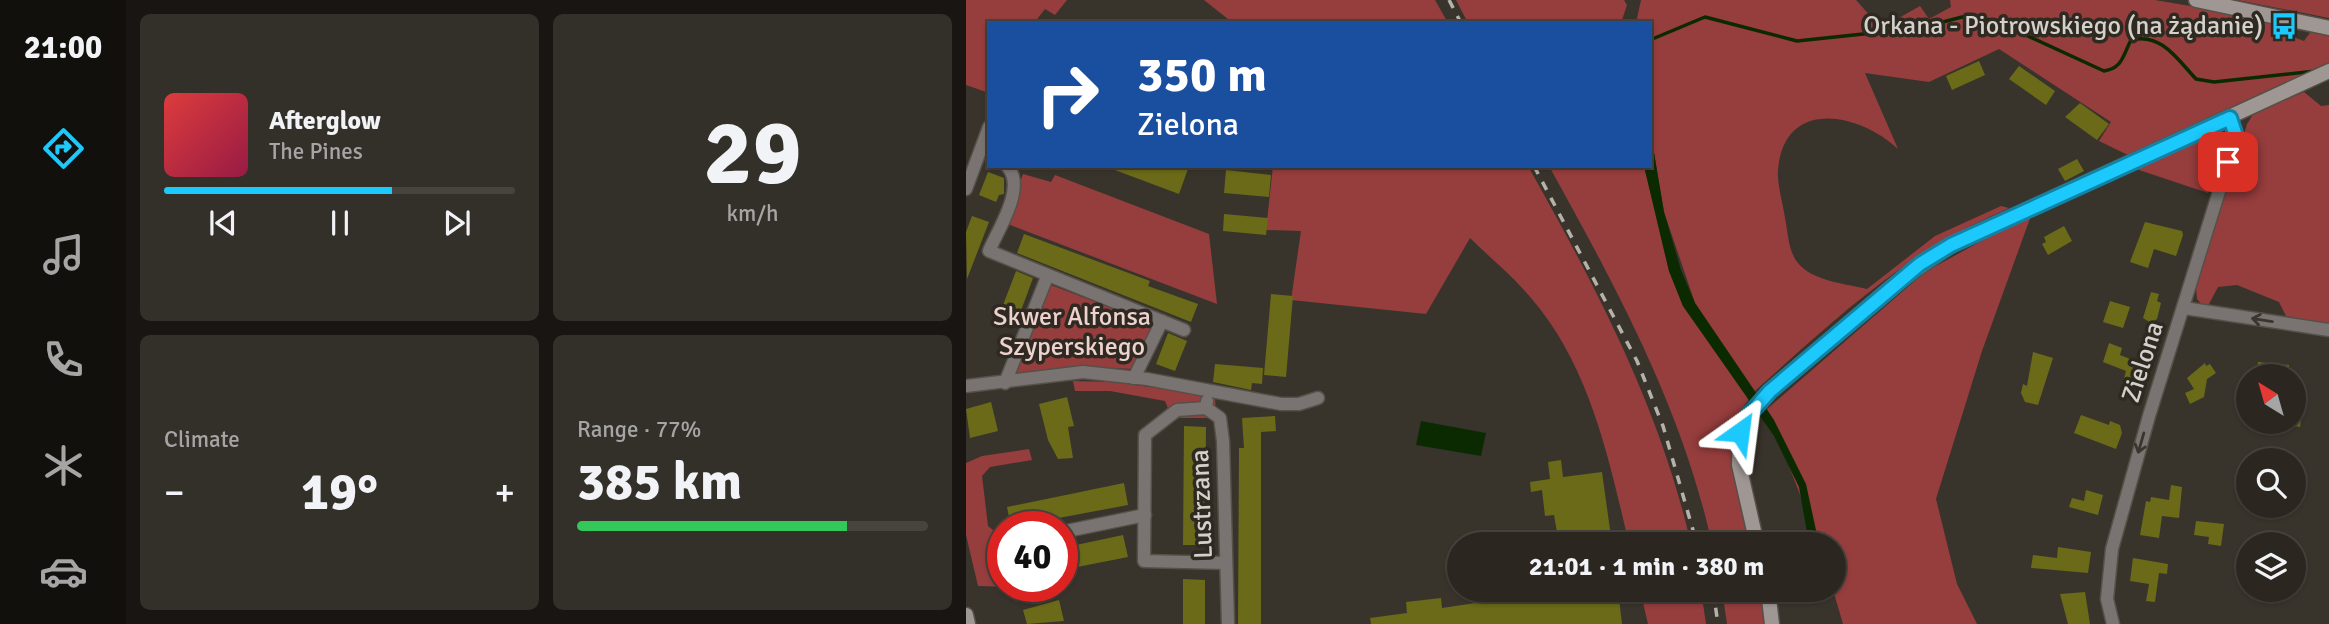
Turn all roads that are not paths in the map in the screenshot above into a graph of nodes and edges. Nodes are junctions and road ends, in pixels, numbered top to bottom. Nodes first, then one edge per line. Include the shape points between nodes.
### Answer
1 (2196, 0) edge
2 (2329, 28) edge
3 (2329, 71) edge
4 (2230, 118) junction
5 (984, 155) edge
6 (1009, 168) edge
7 (966, 189) edge
8 (1047, 277) junction
9 (2184, 308) junction
10 (1162, 321) junction
11 (1184, 330) dead end
12 (2329, 330) edge
13 (1135, 378) junction
14 (1005, 383) junction
15 (966, 386) edge
16 (1208, 390) junction
17 (1318, 398) dead end
18 (1206, 408) junction
19 (1145, 515) junction
20 (1078, 529) edge
21 (1754, 532) edge
22 (1226, 564) junction
23 (1769, 602) edge
24 (966, 615) edge
25 (968, 624) edge
26 (1228, 624) edge
27 (1772, 624) edge
28 (2113, 624) edge

1 - 2 street
3 - 4 street
4 - 9 street, Zielona via 2236,136
4 - 21 street via 1951,245 1894,285 1770,391 1740,432 1739,465
5 - 7 street
6 - 8 street via 1015,188 989,251
8 - 10 street
8 - 14 street
12 -> 9 street
9 -> 28 street, Zielona via 2112,549 2107,599
10 - 11 street
10 - 13 street
13 - 14 street via 1083,372
13 - 16 street
14 - 15 street
16 - 17 street via 1281,404
16 - 18 street
18 - 19 street via 1177,410 1146,435
18 - 22 street, Lustrzana via 1220,418
19 - 20 street
19 - 22 street via 1144,561
22 - 26 street, Lustrzana
23 - 27 street
24 - 25 street

